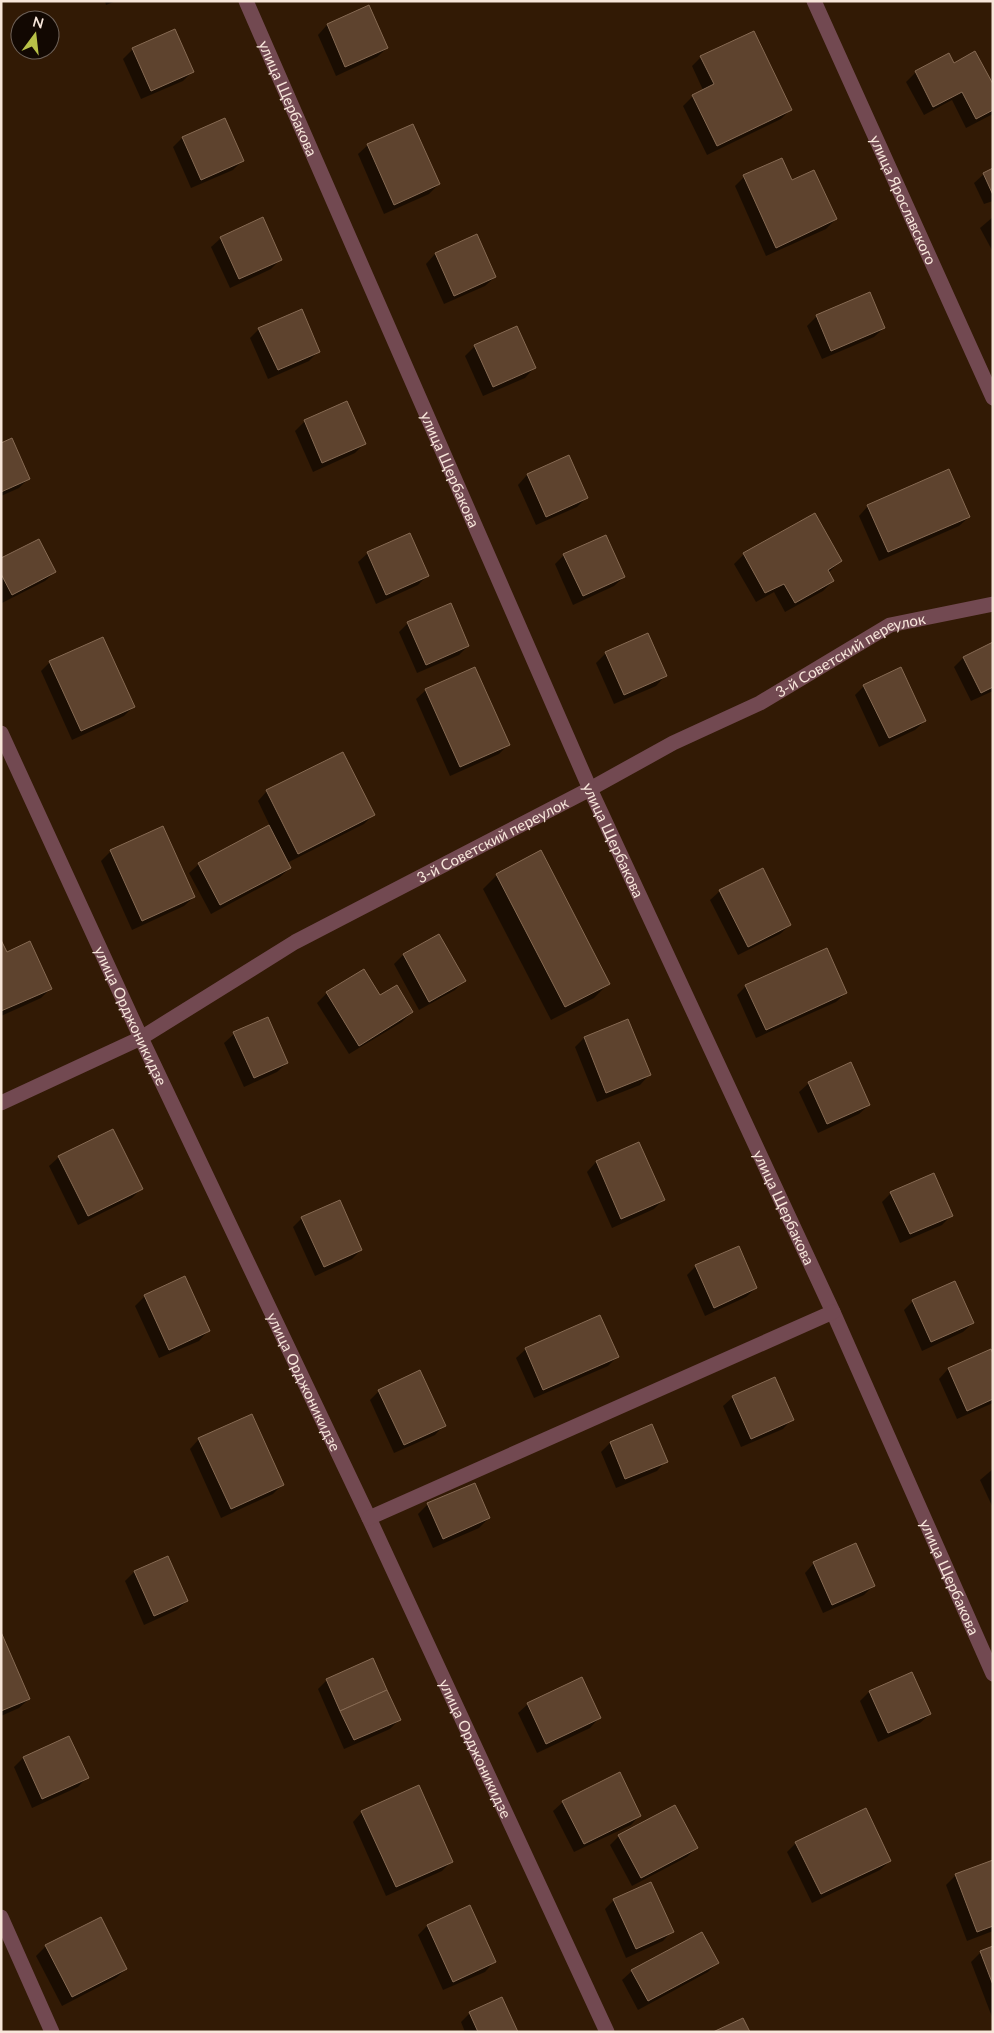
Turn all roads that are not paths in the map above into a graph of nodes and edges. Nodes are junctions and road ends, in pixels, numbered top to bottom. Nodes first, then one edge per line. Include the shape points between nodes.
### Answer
1 (246, 1) edge
2 (814, 1) edge
3 (993, 398) edge
4 (993, 604) edge
5 (1, 733) edge
6 (590, 789) junction
7 (141, 1038) junction
8 (1, 1103) edge
9 (833, 1312) junction
10 (369, 1518) junction
11 (993, 1674) edge
12 (1, 1918) edge
13 (52, 2032) edge
14 (607, 2032) edge

1 - 6 street, улица Щербакова
2 - 3 street, улица Ярославского
4 - 6 street, 3-й Советский переулок via 890,625 760,703 674,743
5 - 7 street, улица Орджоникидзе
6 - 7 street, 3-й Советский переулок via 295,942
6 - 9 street, улица Щербакова
7 - 8 street, 3-й Советский переулок
7 - 10 street, улица Орджоникидзе
9 - 10 street
9 - 11 street, улица Щербакова
10 - 14 street, улица Орджоникидзе
12 - 13 street

